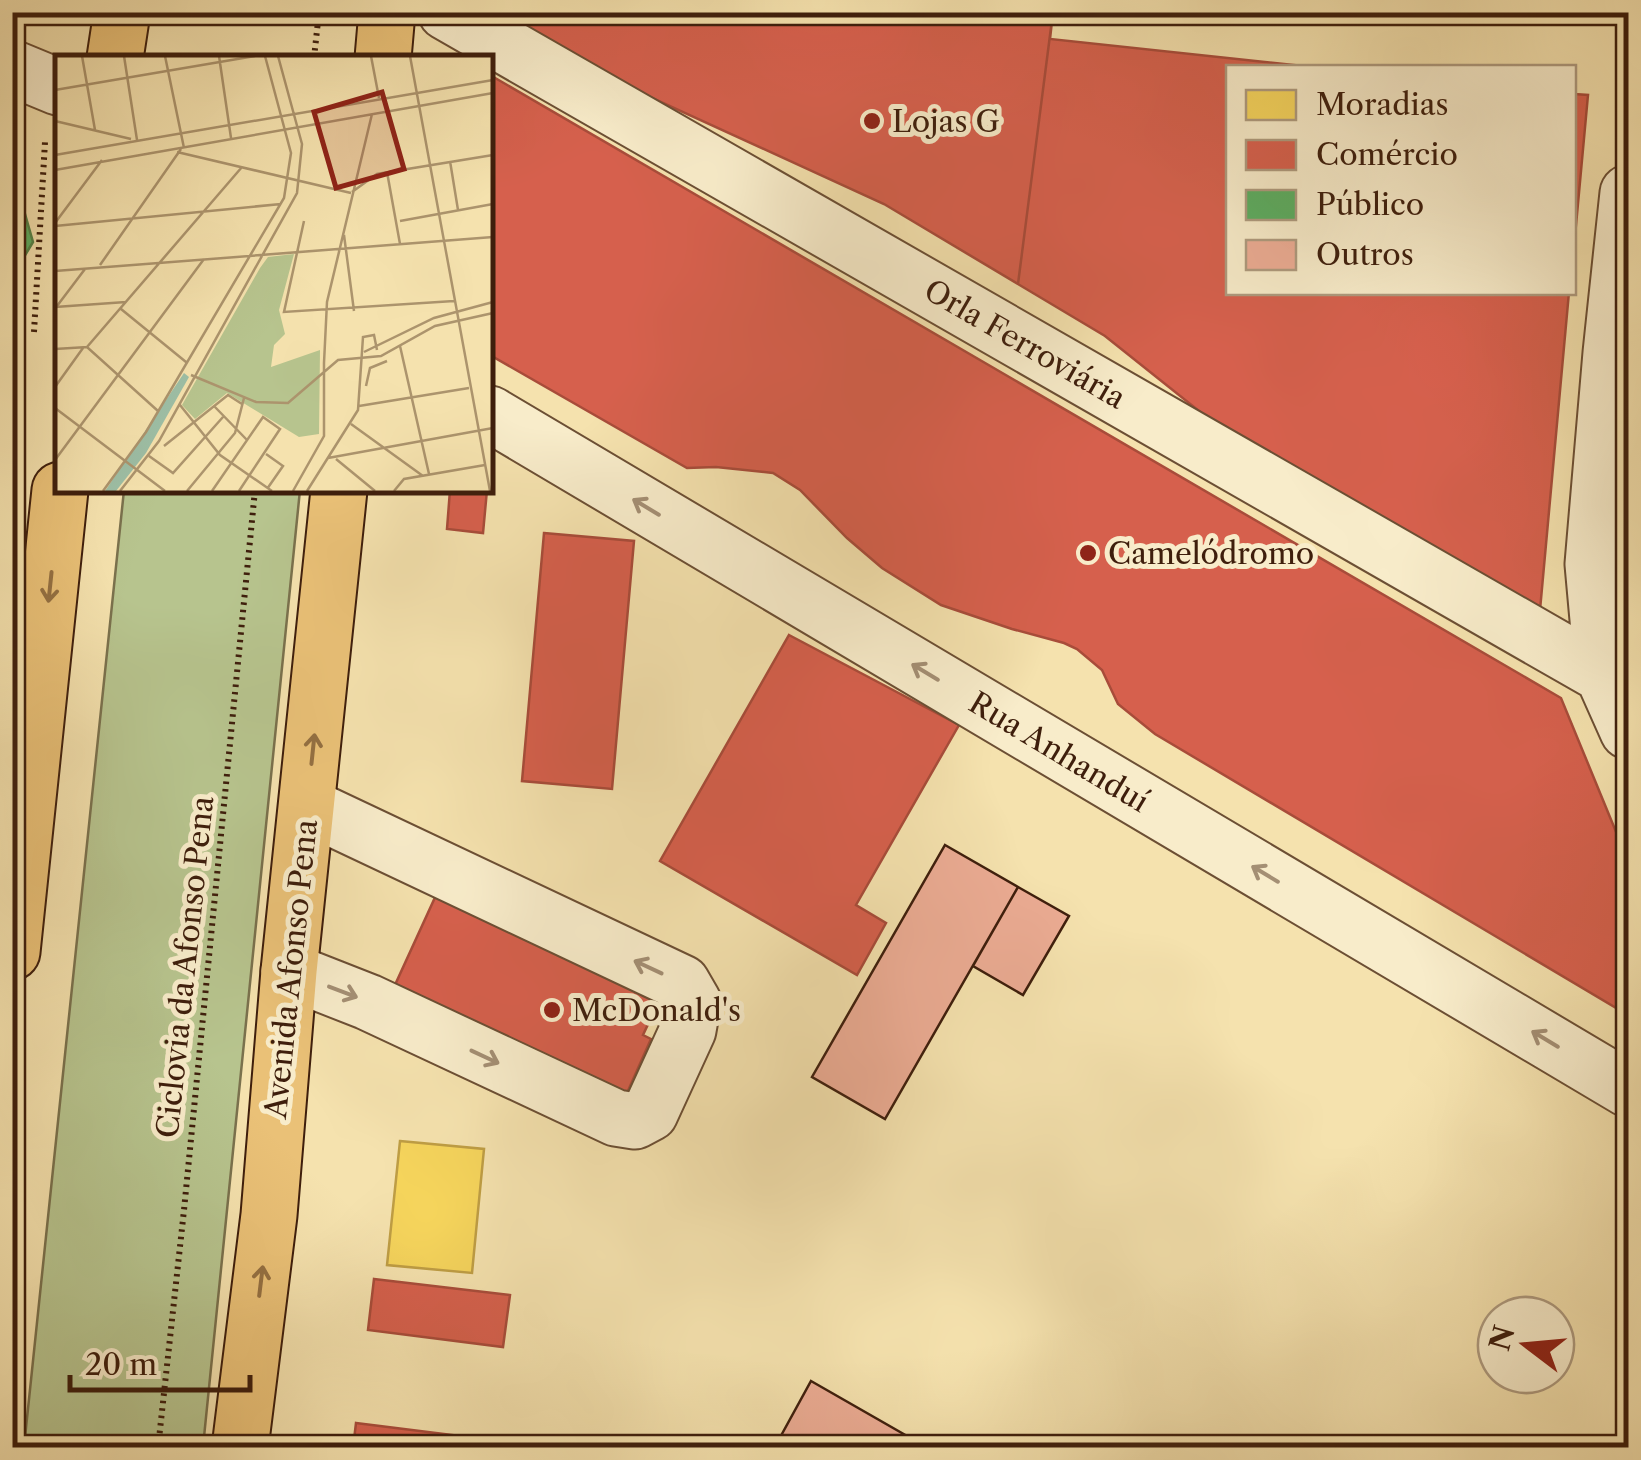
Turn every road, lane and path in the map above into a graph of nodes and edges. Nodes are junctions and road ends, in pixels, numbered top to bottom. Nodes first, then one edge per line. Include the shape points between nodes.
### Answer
1 (122, 12) edge
2 (320, 12) edge
3 (387, 12) edge
4 (446, 12) edge
5 (115, 55) edge
6 (314, 55) edge
7 (383, 55) edge
8 (12, 68) edge
9 (52, 105) edge
10 (1628, 193) edge
11 (34, 332) dead end
12 (1620, 353) edge
13 (492, 415) edge
14 (60, 492) edge
15 (255, 492) edge
16 (339, 492) edge
17 (1603, 675) junction
18 (1628, 731) edge
19 (307, 806) junction
20 (14, 926) edge
21 (289, 971) junction
22 (1628, 1089) edge
23 (158, 1448) edge
24 (240, 1448) edge

1 - 5 main road
2 - 6 path
3 - 7 main road
4 - 17 street, Orla Ferroviária
8 - 9 street
9 - 11 path
10 - 12 street
12 - 17 street via 1594,564
22 -> 13 street, Rua Anhanduí
14 -> 20 main road
15 - 23 path, Ciclovia da Afonso Pena
19 -> 16 main road, Avenida Afonso Pena
17 - 18 street
19 - 21 main road, Avenida Afonso Pena
21 -> 19 street via 616,1118 635,1120 650,1113 688,1030 693,1002 682,983
24 -> 21 main road, Avenida Afonso Pena via 269,1215

